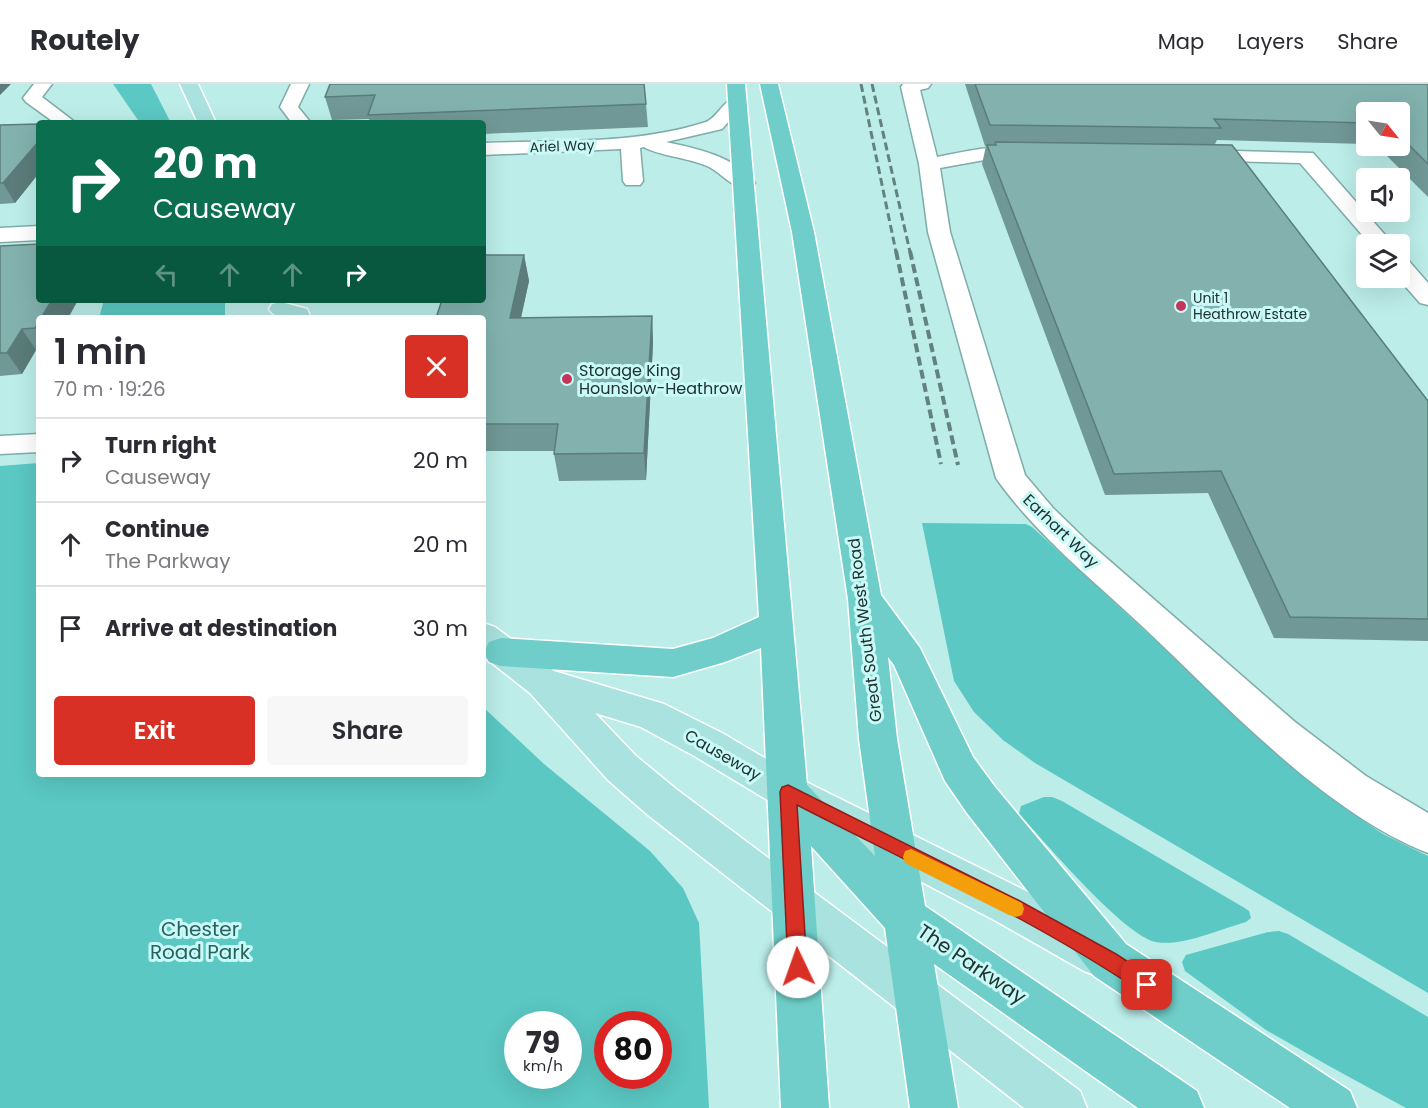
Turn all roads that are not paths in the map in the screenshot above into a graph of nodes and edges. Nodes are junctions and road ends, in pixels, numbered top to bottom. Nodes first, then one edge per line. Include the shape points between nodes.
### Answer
1 (43, 84) edge
2 (189, 84) edge
3 (300, 84) edge
4 (769, 84) edge
5 (913, 85) edge
6 (736, 93) edge
7 (63, 120) edge
8 (206, 120) edge
9 (300, 120) edge
10 (636, 143) junction
11 (486, 149) edge
12 (1048, 154) edge
13 (1177, 156) edge
14 (929, 164) junction
15 (633, 181) dead end
16 (745, 183) junction
17 (36, 233) edge
18 (1373, 234) edge
19 (0, 235) edge
20 (1410, 277) edge
21 (1428, 298) edge
22 (36, 443) edge
23 (0, 446) edge
24 (865, 599) junction
25 (776, 624) junction
26 (492, 645) edge
27 (543, 682) junction
28 (788, 792) junction
29 (1428, 834) edge
30 (895, 849) junction
31 (794, 902) junction
32 (905, 918) junction
33 (1110, 960) junction
34 (918, 998) junction
35 (805, 1108) edge
36 (934, 1108) edge
37 (1063, 1108) edge
38 (1180, 1108) edge
39 (1333, 1108) edge

1 - 7 street via 32,98
2 - 8 main road
3 - 9 street via 289,107
4 - 24 highway, Great South West Road via 801,221
5 - 14 street, Earhart Way
6 - 10 street, Ariel Way via 715,124
6 - 16 highway
10 - 11 street, Ariel Way
10 - 15 street
10 - 16 street, Ariel Way via 703,157
12 - 14 street via 990,153
13 - 18 street via 1306,158
14 - 29 street, Earhart Way via 942,244 1011,478 1021,492 1072,543 1294,743 1369,800
16 - 25 highway
17 - 19 street
20 - 21 street
22 - 23 street
24 - 30 highway, Great South West Road via 878,739
24 - 33 highway via 908,658 959,769
25 - 26 highway via 700,657 673,663
25 - 28 highway
26 - 27 main road, Causeway
27 - 28 main road, Causeway via 651,715
27 - 31 main road, Causeway via 638,783
28 - 30 main road, Causeway
28 - 31 highway
28 - 32 highway, The Parkway
30 - 32 highway, Great South West Road
30 - 33 main road
31 - 34 main road
31 - 35 highway
32 - 34 highway, Great South West Road
32 - 38 highway, The Parkway
33 - 39 highway
34 - 36 highway, Great South West Road
34 - 37 main road

